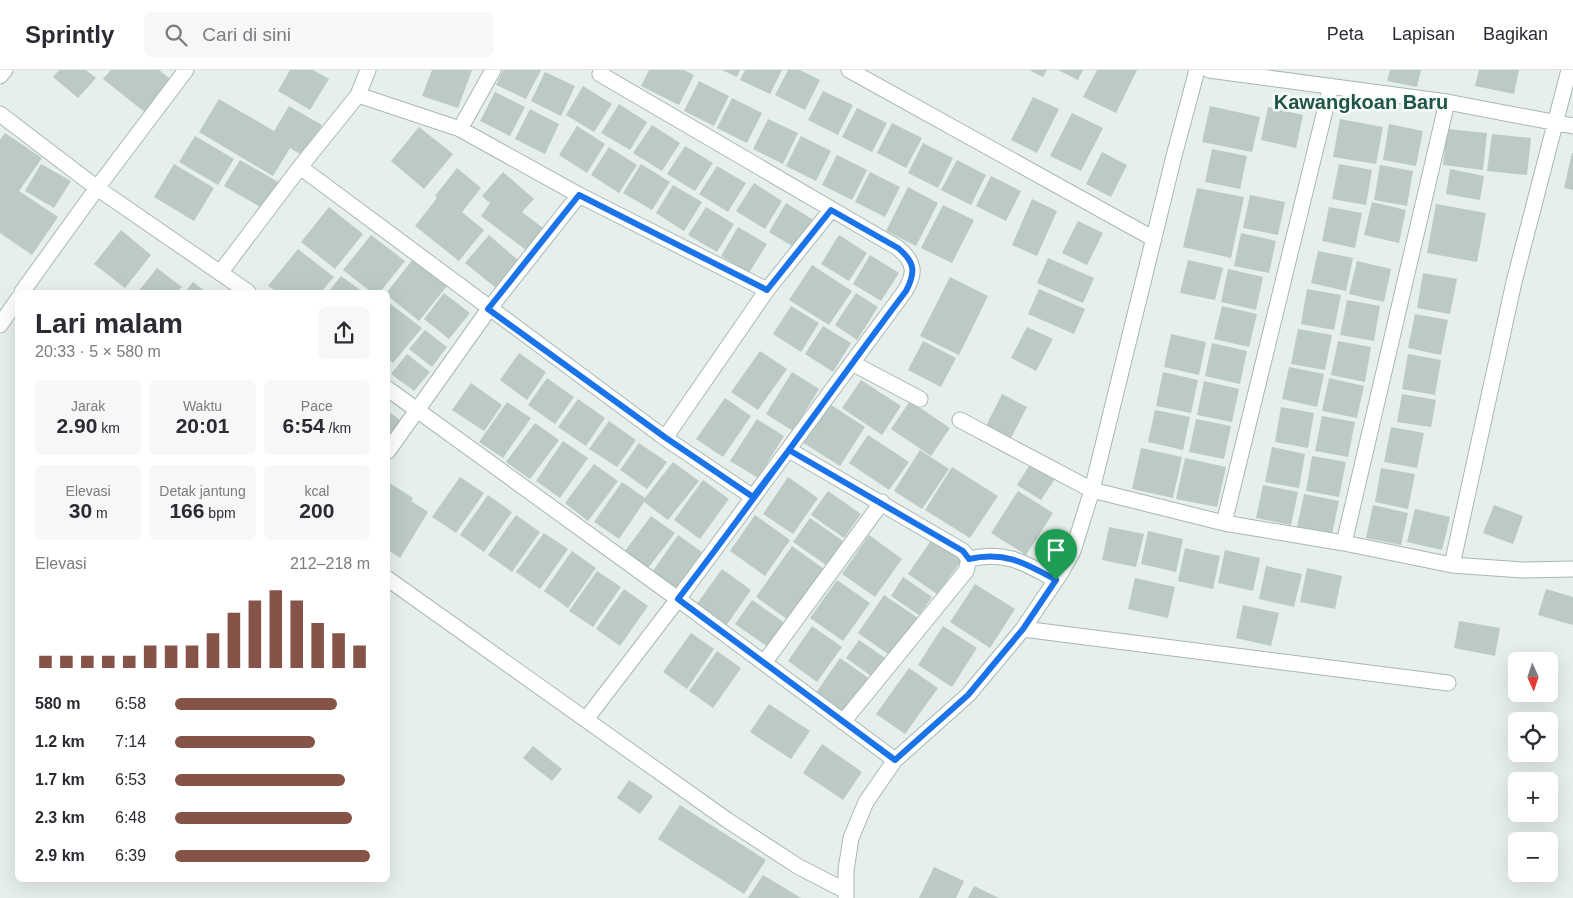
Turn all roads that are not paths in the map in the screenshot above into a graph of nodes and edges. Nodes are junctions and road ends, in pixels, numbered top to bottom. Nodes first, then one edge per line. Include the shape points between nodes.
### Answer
1 (5, 70) edge
2 (186, 70) edge
3 (368, 70) edge
4 (492, 70) edge
5 (849, 70) edge
6 (1197, 70) edge
7 (1209, 70) edge
8 (1569, 70) edge
9 (597, 71) edge
10 (0, 76) edge
11 (1331, 86) junction
12 (358, 95) junction
13 (1447, 102) junction
14 (0, 114) edge
15 (1557, 122) junction
16 (1573, 126) edge
17 (460, 129) junction
18 (300, 167) junction
19 (97, 188) junction
20 (579, 195) junction
21 (831, 210) junction
22 (1154, 239) junction
23 (220, 273) junction
24 (23, 290) edge
25 (245, 290) edge
26 (767, 290) junction
27 (11, 306) edge
28 (488, 309) junction
29 (0, 325) edge
30 (852, 363) junction
31 (390, 390) edge
32 (920, 399) dead end
33 (416, 409) junction
34 (960, 420) dead end
35 (666, 438) junction
36 (390, 447) edge
37 (789, 450) junction
38 (1092, 490) junction
39 (753, 497) junction
40 (882, 502) junction
41 (1224, 523) junction
42 (1344, 543) junction
43 (969, 559) junction
44 (1452, 565) junction
45 (1573, 569) edge
46 (390, 580) edge
47 (1056, 580) junction
48 (678, 599) junction
49 (1023, 629) junction
50 (764, 663) junction
51 (1448, 683) dead end
52 (587, 718) junction
53 (843, 722) junction
54 (895, 760) junction
55 (846, 894) edge

1 - 10 street
2 - 19 street
3 - 12 street
4 - 17 street
5 - 22 street
6 - 22 street
7 - 11 street
8 - 15 street
9 - 21 street
11 - 13 street
11 - 41 street
12 - 17 street
12 - 18 street
13 - 15 street
13 - 42 street
14 - 19 street
15 - 16 street
15 - 44 street via 1514,282
17 - 20 street
18 - 23 street
18 - 28 street
19 - 23 street
19 - 24 street
20 - 26 street
20 - 28 street
21 - 26 street
21 - 30 street via 898,248 908,256 913,270 913,278 906,291
22 - 38 street
23 - 25 street
26 - 35 street
27 - 29 street
28 - 33 street
28 - 35 street
30 - 32 street
30 - 37 street
31 - 33 street
33 - 36 street
33 - 48 street
34 - 38 street
35 - 39 street
37 - 39 street
37 - 40 street
38 - 41 street
38 - 47 street via 1075,545
39 - 48 street
40 - 43 street via 963,551
40 - 50 street
41 - 42 street
42 - 44 street
43 - 47 street via 996,555 1025,564
43 - 53 street via 966,571
44 - 45 street via 1522,570
46 - 52 street
47 - 49 street
48 - 50 street
48 - 52 street
49 - 51 street
49 - 54 street via 968,695
50 - 53 street
52 - 55 street via 735,825
53 - 54 street
54 - 55 street via 866,802 855,826 848,852

